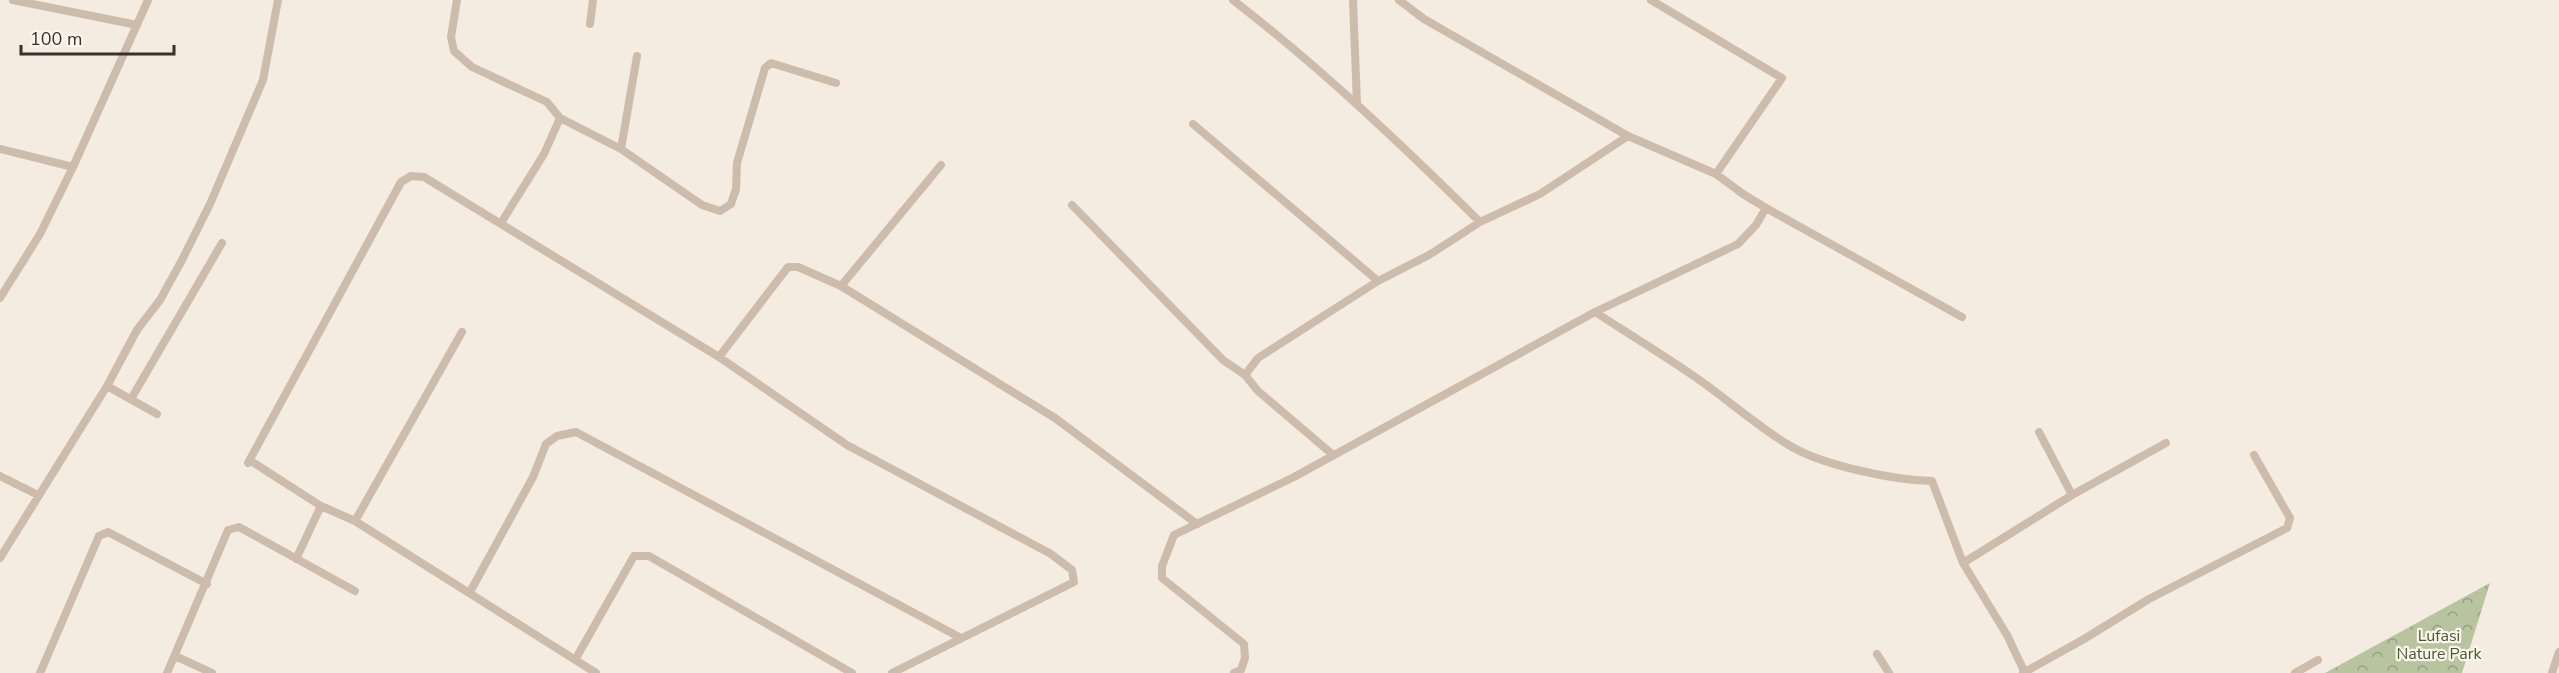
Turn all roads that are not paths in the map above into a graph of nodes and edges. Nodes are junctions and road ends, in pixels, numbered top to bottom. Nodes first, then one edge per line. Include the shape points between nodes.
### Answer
1 (13, 0) edge
2 (148, 0) edge
3 (278, 0) edge
4 (457, 0) edge
5 (593, 0) edge
6 (1233, 0) edge
7 (1353, 0) edge
8 (1399, 0) edge
9 (1651, 0) edge
10 (590, 24) dead end
11 (137, 25) junction
12 (637, 56) dead end
13 (836, 83) dead end
14 (1357, 104) junction
15 (560, 118) junction
16 (1193, 124) dead end
17 (1628, 136) junction
18 (0, 149) edge
19 (621, 149) junction
20 (941, 165) dead end
21 (73, 167) junction
22 (1716, 174) junction
23 (1072, 205) dead end
24 (1766, 208) junction
25 (1480, 222) junction
26 (501, 224) junction
27 (222, 243) dead end
28 (1378, 281) junction
29 (841, 285) junction
30 (0, 298) edge
31 (1595, 312) junction
32 (1962, 316) dead end
33 (462, 332) dead end
34 (719, 357) junction
35 (1245, 375) junction
36 (107, 386) junction
37 (131, 399) junction
38 (157, 414) dead end
39 (2039, 432) dead end
40 (2166, 443) dead end
41 (1332, 454) junction
42 (2254, 455) dead end
43 (0, 476) edge
44 (38, 495) junction
45 (2072, 495) junction
46 (321, 506) junction
47 (355, 521) junction
48 (1197, 524) junction
49 (0, 558) edge
50 (296, 559) junction
51 (1963, 563) junction
52 (207, 584) junction
53 (355, 591) dead end
54 (470, 592) junction
55 (961, 638) junction
56 (2559, 652) edge
57 (1877, 654) dead end
58 (175, 656) junction
59 (575, 660) junction
60 (2318, 660) dead end
61 (40, 673) edge
62 (167, 673) edge
63 (213, 673) edge
64 (596, 673) edge
65 (852, 673) edge
66 (892, 673) edge
67 (1234, 673) edge
68 (1889, 673) edge
69 (2024, 673) edge
70 (2295, 673) edge
71 (2552, 673) edge

1 - 11 street
2 - 11 street
3 - 36 street via 263,80 210,204 160,300 137,330
4 - 15 street via 450,37 454,51 472,67 546,102
5 - 10 street
6 - 14 street
7 - 14 street
8 - 17 street via 1424,19
9 - 22 street via 1782,78
11 - 21 street
12 - 19 street
13 - 19 street via 771,63 765,68 737,163 736,189 731,204 720,211 702,205
14 - 25 street
15 - 19 street
15 - 26 street via 544,154
16 - 28 street
17 - 22 street
17 - 25 street via 1540,194
18 - 21 street
20 - 29 street
21 - 30 street via 40,234
22 - 24 street
23 - 35 street via 1222,360
24 - 31 street via 1738,244
24 - 32 street
25 - 28 street via 1429,255
26 - 34 street
26 - 46 street via 424,177 411,176 401,182 248,459 248,463 251,461
27 - 37 street
28 - 35 street via 1258,358
29 - 34 street via 798,267 788,267
29 - 48 street via 1055,418
31 - 41 street
31 - 51 street via 1788,445 1866,472 1932,481
33 - 47 street
34 - 55 street via 847,445 1051,554 1072,570 1074,582
35 - 41 street via 1258,391
36 - 37 street
36 - 44 street
37 - 38 street
39 - 45 street
40 - 45 street
41 - 48 street
42 - 69 street via 2290,519 2287,528 2149,599
43 - 44 street
44 - 49 street
45 - 51 street
46 - 47 street
46 - 50 street
47 - 54 street
48 - 67 street via 1174,535 1162,566 1162,578 1244,644 1241,670
50 - 52 street via 239,527 234,528 228,530
50 - 53 street
51 - 69 street via 2007,635
52 - 58 street
52 - 61 street via 104,532
54 - 55 street via 533,477 546,444 557,436 576,432
54 - 59 street
55 - 66 street
56 - 71 street
57 - 68 street
58 - 62 street
58 - 63 street
59 - 64 street
59 - 65 street via 634,556 649,556
60 - 70 street

